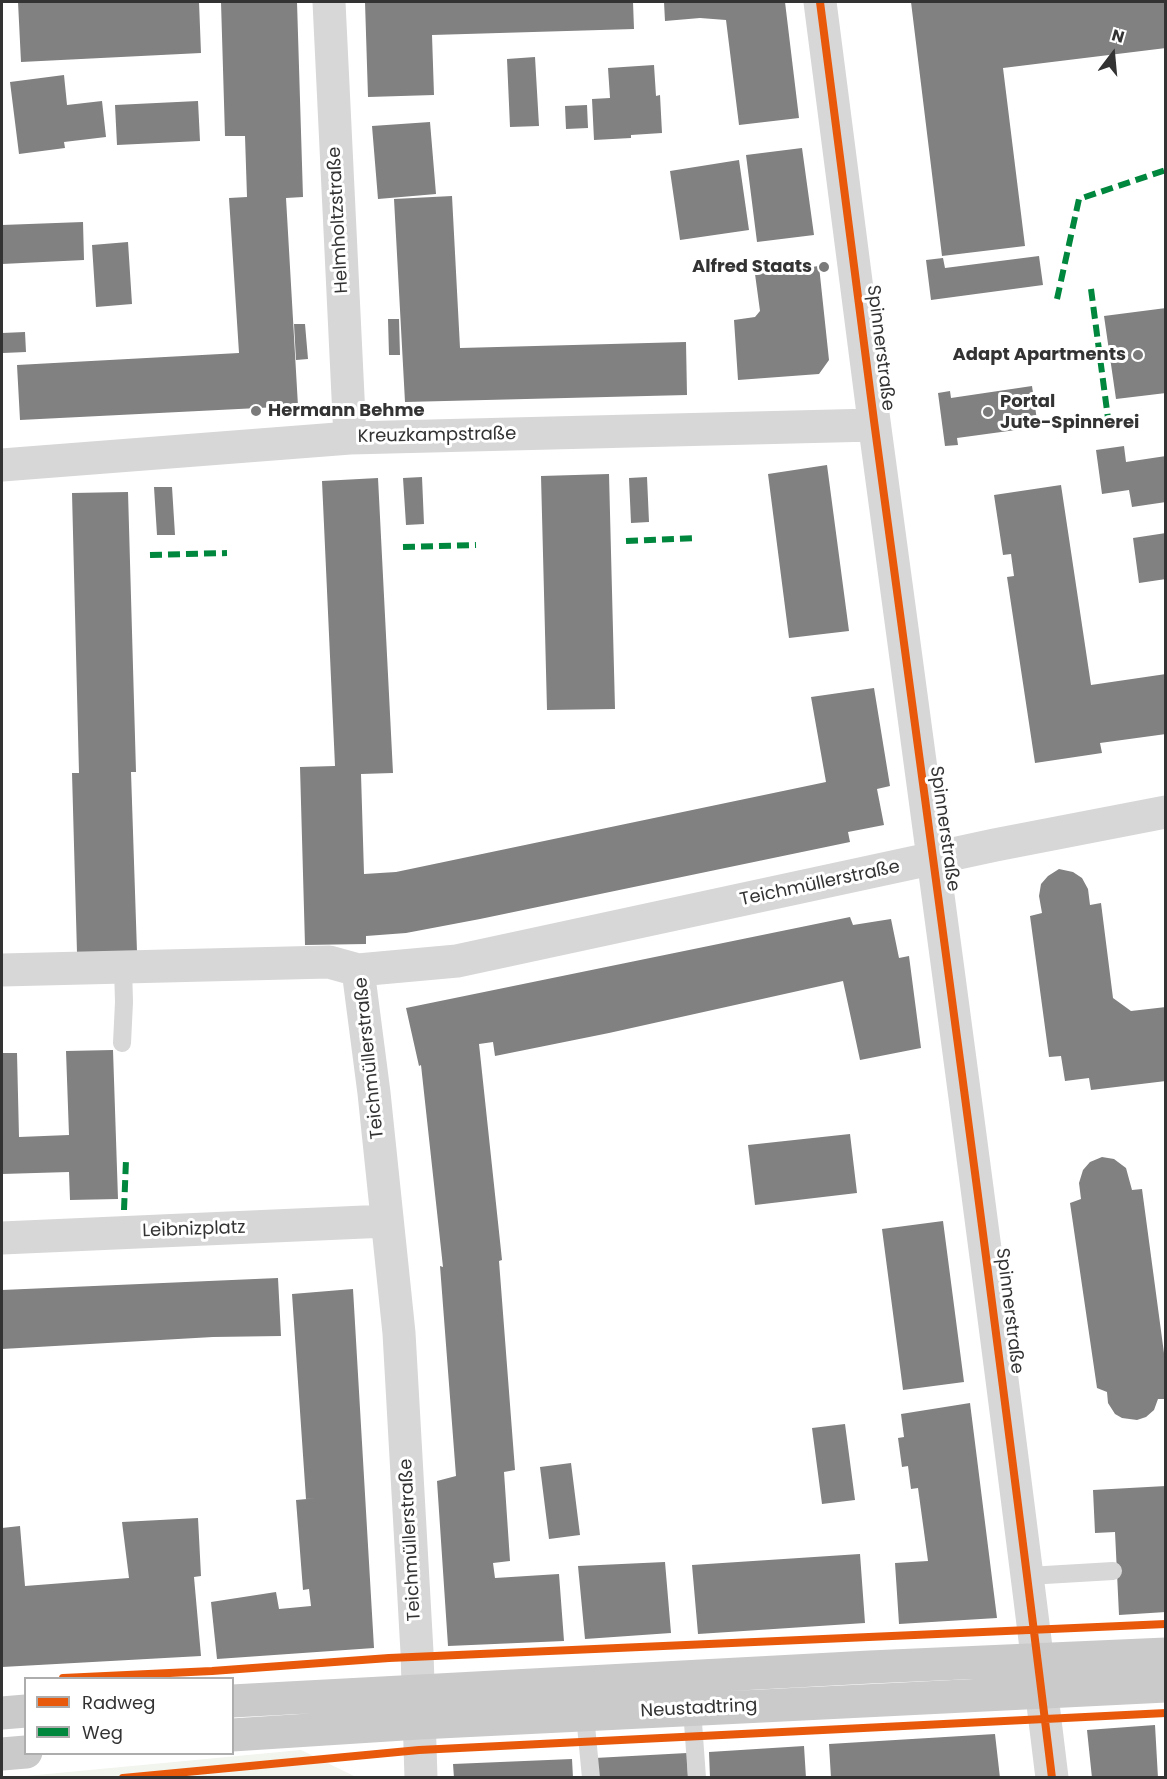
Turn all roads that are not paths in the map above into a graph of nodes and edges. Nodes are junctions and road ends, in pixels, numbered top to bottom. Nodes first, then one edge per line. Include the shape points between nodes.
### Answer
1 (329, 2) edge
2 (820, 2) edge
3 (874, 425) junction
4 (350, 438) junction
5 (2, 465) edge
6 (1166, 812) edge
7 (933, 859) junction
8 (123, 967) junction
9 (2, 970) edge
10 (358, 970) junction
11 (122, 1043) dead end
12 (387, 1221) junction
13 (2, 1238) edge
14 (1113, 1571) dead end
15 (1028, 1576) junction
16 (1166, 1654) edge
17 (1039, 1676) junction
18 (1166, 1686) edge
19 (234, 1701) edge
20 (418, 1707) junction
21 (692, 1709) junction
22 (24, 1711) edge
23 (2, 1713) edge
24 (585, 1715) junction
25 (234, 1735) edge
26 (24, 1752) edge
27 (2, 1754) edge
28 (421, 1778) edge
29 (591, 1778) edge
30 (697, 1778) edge
31 (1052, 1778) edge

1 - 4 street, Helmholtzstraße
2 - 3 street, Spinnerstraße
3 - 4 street, Kreuzkampstraße
3 - 7 street, Spinnerstraße
4 - 5 street, Kreuzkampstraße
6 - 7 street, Spinnerstraße
7 - 10 street, Teichmüllerstraße via 457,961
7 - 15 street, Spinnerstraße
8 - 9 street
8 - 10 street via 329,962
8 - 11 lane
10 - 12 street, Teichmüllerstraße
12 - 13 street, Leibnizplatz
12 - 20 street, Teichmüllerstraße via 399,1333
14 - 15 lane
15 - 17 street, Spinnerstraße
16 - 17 main road, Neustadtring
17 - 18 main road, Neustadtring
17 - 20 main road, Neustadtring via 870,1667
17 - 21 main road, Neustadtring
17 - 31 street, Spinnerstraße
19 - 20 main road, Neustadtring
20 - 24 main road, Neustadtring
20 - 25 main road, Neustadtring
20 - 28 street, Teichmüllerstraße
21 - 24 main road, Neustadtring
21 - 30 lane
22 - 23 main road
24 - 29 lane
26 - 27 main road

